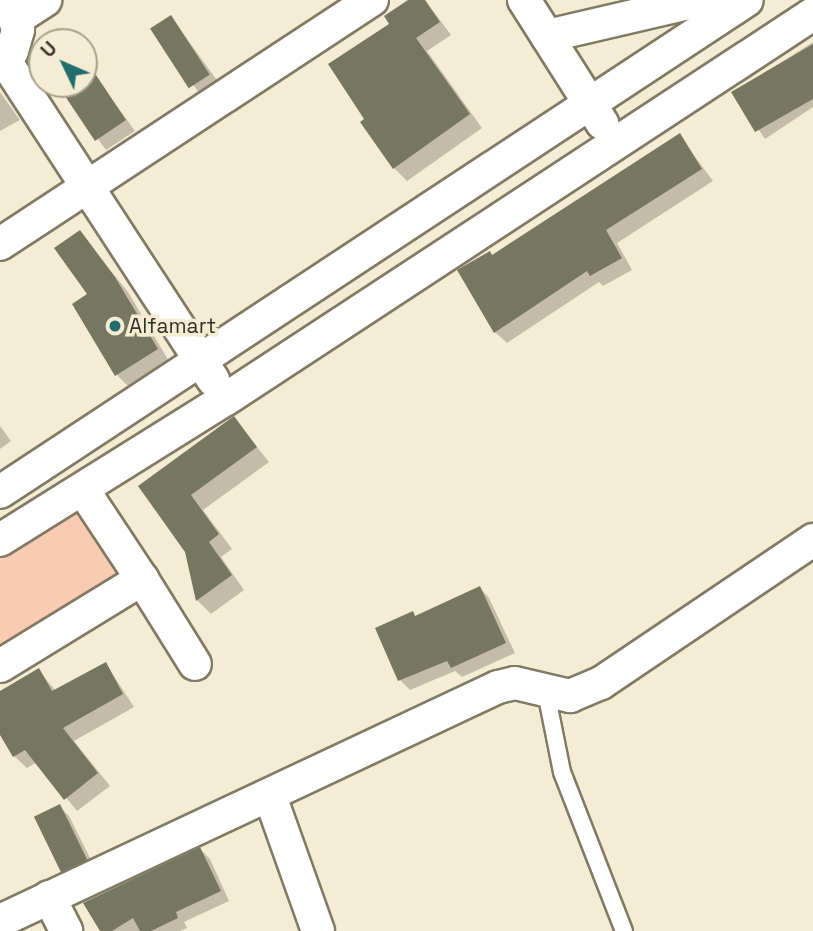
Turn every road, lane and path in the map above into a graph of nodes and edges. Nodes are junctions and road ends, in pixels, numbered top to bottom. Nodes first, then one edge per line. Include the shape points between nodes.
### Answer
1 (45, 0) edge
2 (372, 0) edge
3 (524, 0) edge
4 (702, 0) edge
5 (747, 0) edge
6 (9, 5) edge
7 (813, 14) edge
8 (547, 36) junction
9 (2, 60) edge
10 (591, 106) junction
11 (616, 145) junction
12 (87, 189) junction
13 (0, 244) edge
14 (201, 363) junction
15 (226, 399) junction
16 (83, 490) junction
17 (0, 492) edge
18 (0, 540) edge
19 (813, 540) edge
20 (142, 579) junction
21 (195, 664) dead end
22 (0, 666) edge
23 (546, 692) junction
24 (270, 796) junction
25 (49, 897) junction
26 (0, 921) edge
27 (65, 931) edge
28 (318, 931) edge
29 (624, 931) edge

1 - 6 street
2 - 12 street
3 - 8 street
4 - 8 street
5 - 10 street
6 - 9 street via 16,40
7 - 11 street
8 - 10 street
9 - 12 street
10 - 11 street
10 - 14 street
11 - 15 street
12 - 13 street
12 - 14 street
14 - 15 street
14 - 17 street
15 - 16 street
16 - 18 street
16 - 20 street
19 - 23 street via 628,667 569,696
20 - 21 street
20 - 22 street
23 - 24 street via 515,683 498,687
23 - 29 lane via 562,772
24 - 25 street
24 - 28 street
25 - 26 street
25 - 27 street

